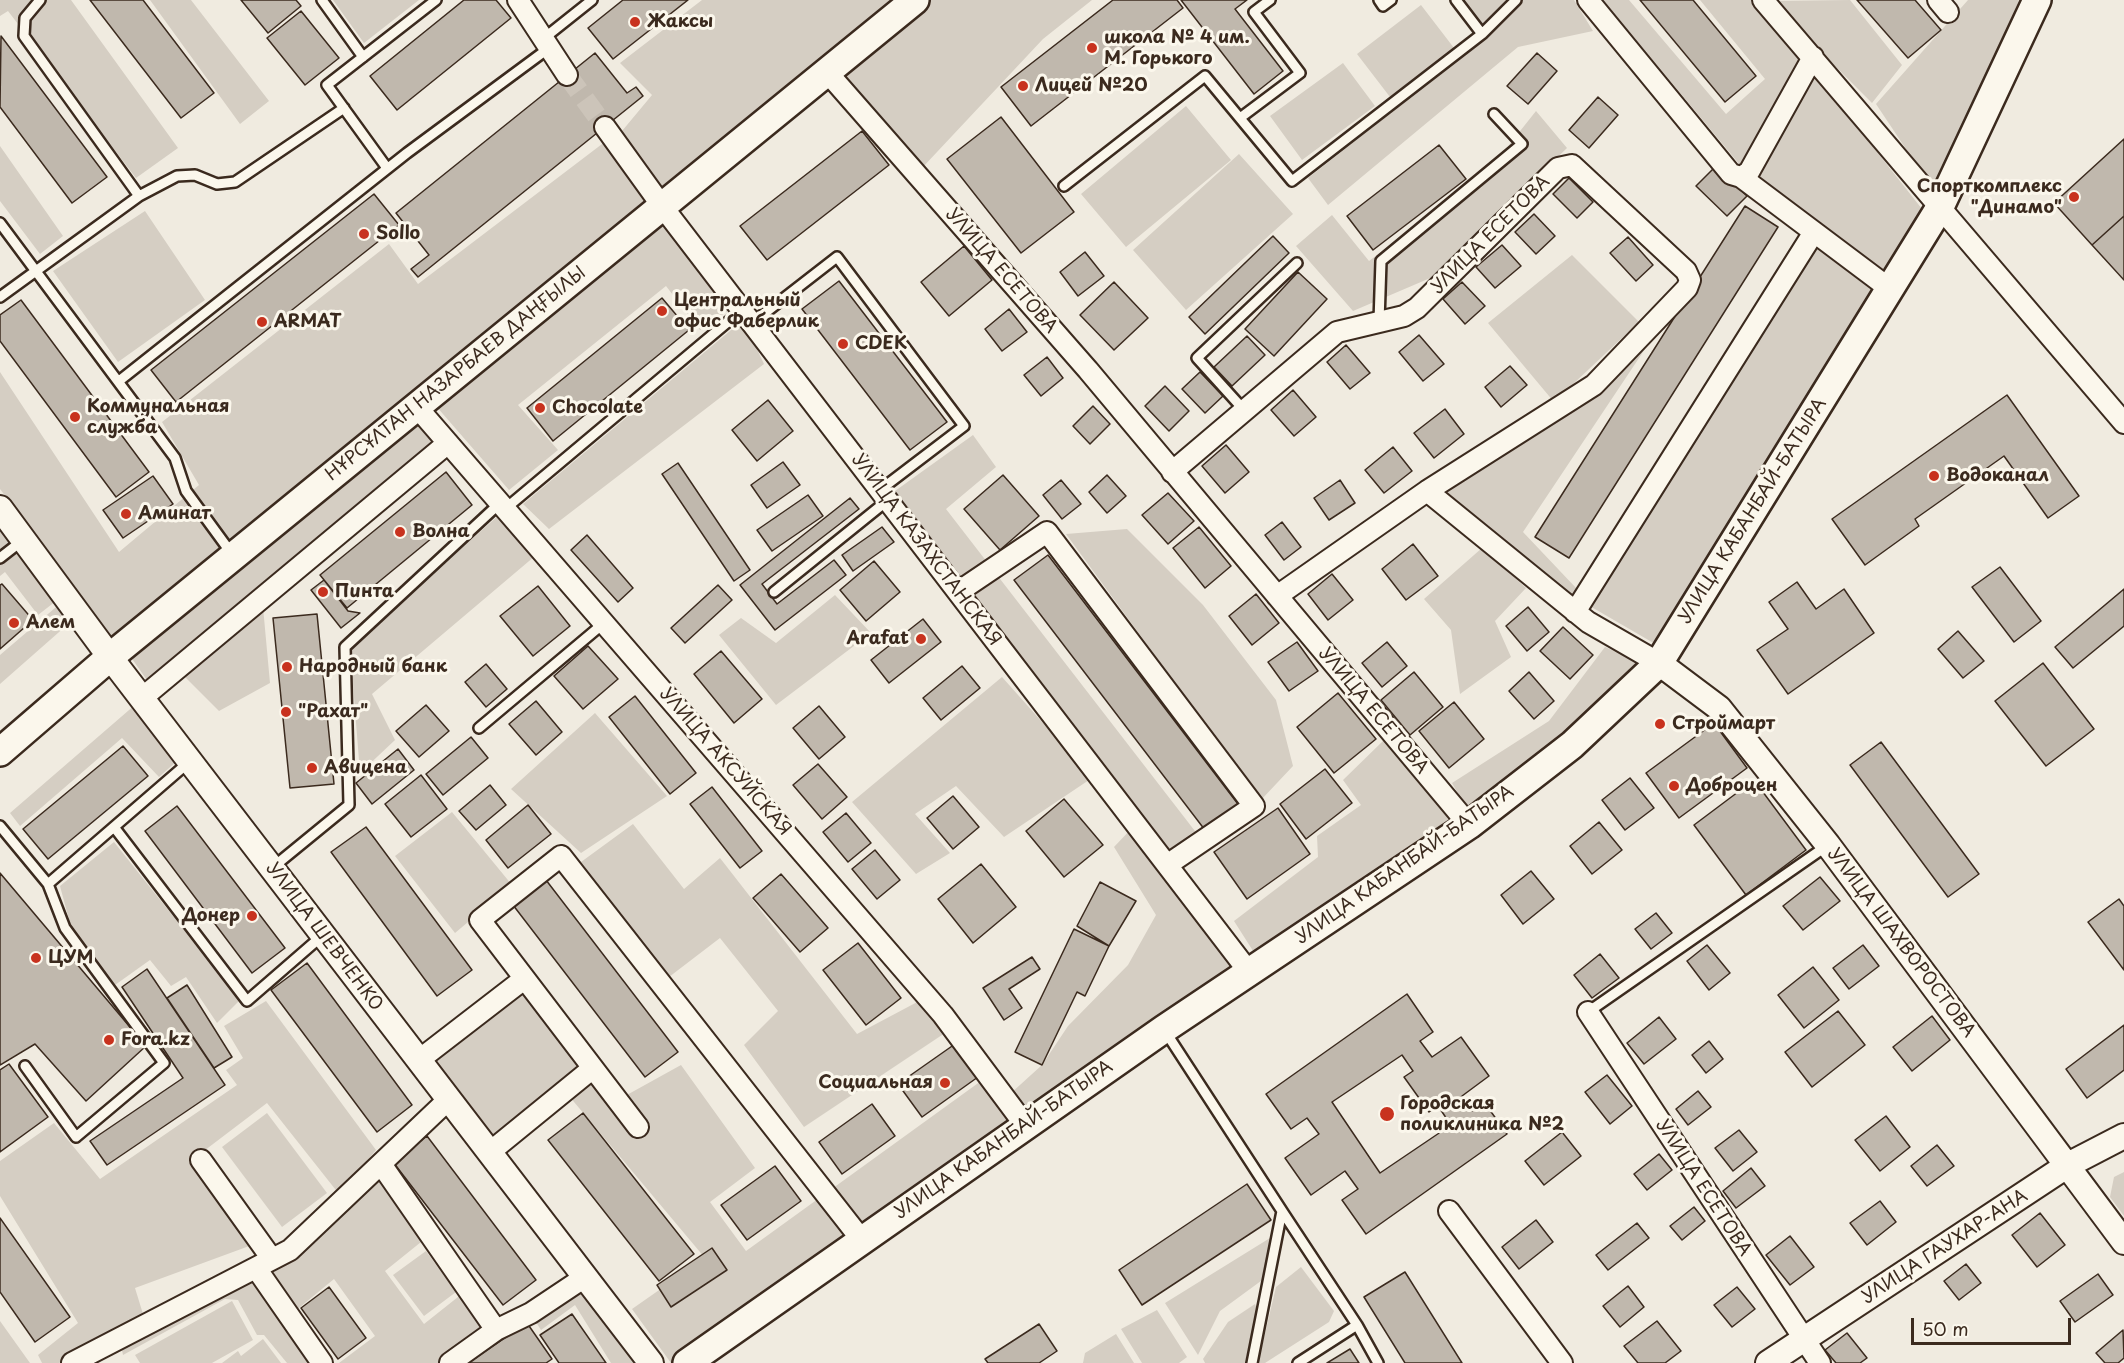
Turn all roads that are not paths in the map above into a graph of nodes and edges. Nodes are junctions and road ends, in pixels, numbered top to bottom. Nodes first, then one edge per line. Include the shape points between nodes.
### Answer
1 (40, 0) edge
2 (322, 0) edge
3 (436, 0) edge
4 (518, 0) edge
5 (592, 0) edge
6 (915, 0) edge
7 (1270, 0) edge
8 (1379, 0) edge
9 (1391, 0) edge
10 (1456, 0) edge
11 (1516, 0) edge
12 (1588, 0) edge
13 (1763, 0) edge
14 (2037, 0) edge
15 (1482, 34) junction
16 (546, 43) junction
17 (363, 57) junction
18 (1812, 57) junction
19 (827, 72) junction
20 (567, 75) tunnel mouth
21 (344, 108) junction
22 (1494, 114) dead end
23 (1240, 118) junction
24 (605, 127) tunnel mouth
25 (387, 168) junction
26 (1741, 177) junction
27 (1064, 186) dead end
28 (138, 196) junction
29 (662, 206) junction
30 (1939, 209) junction
31 (0, 223) edge
32 (1814, 232) junction
33 (1297, 263) dead end
34 (35, 270) junction
35 (1890, 289) junction
36 (0, 297) edge
37 (747, 316) junction
38 (1379, 322) junction
39 (119, 381) junction
40 (416, 406) junction
41 (1244, 410) junction
42 (2124, 423) edge
43 (448, 443) junction
44 (1172, 472) junction
45 (1427, 491) junction
46 (884, 495) junction
47 (502, 506) junction
48 (0, 508) edge
49 (24, 540) junction
50 (234, 555) junction
51 (0, 558) edge
52 (774, 592) dead end
53 (958, 592) junction
54 (1277, 596) junction
55 (1575, 612) junction
56 (604, 623) junction
57 (110, 657) junction
58 (1659, 663) junction
59 (142, 698) junction
60 (479, 728) dead end
61 (0, 752) edge
62 (190, 761) junction
63 (1470, 825) junction
64 (0, 826) edge
65 (114, 827) junction
66 (1828, 845) junction
67 (1167, 865) junction
68 (272, 868) junction
69 (48, 884) junction
70 (323, 935) junction
71 (1250, 972) junction
72 (525, 979) junction
73 (1588, 1012) joint
74 (1164, 1029) junction
75 (419, 1060) junction
76 (25, 1066) dead end
77 (593, 1068) junction
78 (449, 1099) junction
79 (1025, 1125) junction
80 (638, 1127) dead end
81 (2124, 1136) edge
82 (490, 1152) junction
83 (201, 1160) dead end
84 (381, 1164) junction
85 (2068, 1165) junction
86 (1282, 1211) junction
87 (1449, 1211) dead end
88 (861, 1239) junction
89 (2124, 1242) edge
90 (264, 1263) junction
91 (585, 1277) junction
92 (1357, 1325) junction
93 (496, 1330) junction
94 (1803, 1340) junction
95 (72, 1363) edge
96 (322, 1363) edge
97 (450, 1363) edge
98 (651, 1363) edge
99 (687, 1363) edge
100 (1251, 1363) edge
101 (1299, 1363) edge
102 (1378, 1363) edge
103 (1562, 1363) edge
104 (1768, 1363) edge
105 (1820, 1363) edge

1 - 28 lane via 25,18 24,36
2 - 17 lane
3 - 17 lane
4 - 16 street
5 - 16 lane
6 - 19 main road, НҰРСҰЛТАН НАЗАРБАЕВ ДАҢҒЫЛЫ
7 - 23 lane via 1254,12 1300,73
8 - 9 lane via 1383,6
10 - 15 lane
11 - 15 lane
12 - 26 street via 1731,174
13 - 18 street
14 - 30 main road, УЛИЦА КАБАНБАЙ-БАТЫРА
15 - 23 lane via 1292,181
16 - 20 street
16 - 25 lane
17 - 21 lane via 327,84
18 - 26 street via 1749,172
18 - 30 street
19 - 29 main road, НҰРСҰЛТАН НАЗАРБАЕВ ДАҢҒЫЛЫ
19 - 44 street, УЛИЦА ЕСЕТОВА via 1088,370
21 - 25 lane
21 - 28 lane via 235,182 177,176
22 - 38 lane via 1522,144 1381,261
23 - 27 lane via 1205,76
24 - 29 street, УЛИЦА КАЗАХСТАНСКАЯ
25 - 39 lane
26 - 32 street
28 - 34 lane
29 - 37 street, УЛИЦА КАЗАХСТАНСКАЯ
29 - 40 main road, НҰРСҰЛТАН НАЗАРБАЕВ ДАҢҒЫЛЫ
30 - 35 main road, УЛИЦА КАБАНБАЙ-БАТЫРА
30 - 42 street
31 - 34 lane
32 - 35 street
32 - 55 street
33 - 41 lane via 1197,358
34 - 36 lane
34 - 39 lane
35 - 58 main road, УЛИЦА КАБАНБАЙ-БАТЫРА
37 - 46 street, УЛИЦА КАЗАХСТАНСКАЯ
37 - 46 lane via 837,257 964,426
37 - 47 lane
38 - 41 street, УЛИЦА ЕСЕТОВА via 1337,332
38 - 45 street, УЛИЦА ЕСЕТОВА via 1404,316 1417,308 1565,164 1572,165 1686,271 1690,280 1687,288 1594,385
39 - 50 lane via 176,458 186,491
40 - 43 street, УЛИЦА АКСУЙСКАЯ
40 - 50 main road, НҰРСҰЛТАН НАЗАРБАЕВ ДАҢҒЫЛЫ
41 - 44 street, УЛИЦА ЕСЕТОВА
43 - 47 street, УЛИЦА АКСУЙСКАЯ
43 - 59 street
44 - 54 street, УЛИЦА ЕСЕТОВА
45 - 54 street, УЛИЦА ЕСЕТОВА
45 - 55 street
46 - 52 lane
46 - 53 street, УЛИЦА КАЗАХСТАНСКАЯ
47 - 56 street, УЛИЦА АКСУЙСКАЯ
47 - 68 lane via 345,647 349,805
48 - 49 street, УЛИЦА ШЕВЧЕНКО
49 - 51 lane
49 - 57 street, УЛИЦА ШЕВЧЕНКО
50 - 57 main road, НҰРСҰЛТАН НАЗАРБАЕВ ДАҢҒЫЛЫ
53 - 67 street, УЛИЦА КАЗАХСТАНСКАЯ
53 - 67 street via 1047,531 1254,806
54 - 63 street, УЛИЦА ЕСЕТОВА
55 - 58 street
56 - 60 lane
56 - 79 street, УЛИЦА АКСУЙСКАЯ via 943,1015
57 - 59 street, УЛИЦА ШЕВЧЕНКО
57 - 61 main road, НҰРСҰЛТАН НАЗАРБАЕВ ДАҢҒЫЛЫ
58 - 63 main road, УЛИЦА КАБАНБАЙ-БАТЫРА via 1572,745
58 - 66 street, УЛИЦА ШАХВОРОСТОВА via 1719,708
59 - 62 street, УЛИЦА ШЕВЧЕНКО
62 - 65 lane
62 - 68 street, УЛИЦА ШЕВЧЕНКО
63 - 71 main road, УЛИЦА КАБАНБАЙ-БАТЫРА
64 - 69 lane
65 - 69 lane
65 - 70 lane via 247,1001
66 - 73 lane
66 - 85 street, УЛИЦА ШАХВОРОСТОВА
67 - 71 street, УЛИЦА КАЗАХСТАНСКАЯ
68 - 70 street, УЛИЦА ШЕВЧЕНКО
69 - 76 lane via 65,928 164,1063 76,1137
70 - 75 street, УЛИЦА ШЕВЧЕНКО
71 - 74 main road, УЛИЦА КАБАНБАЙ-БАТЫРА
72 - 75 street
72 - 77 street
72 - 88 street via 480,920 561,856
73 - 94 street, УЛИЦА ЕСЕТОВА
74 - 79 main road, УЛИЦА КАБАНБАЙ-БАТЫРА
74 - 86 lane
75 - 78 street, УЛИЦА ШЕВЧЕНКО
77 - 80 street
77 - 82 street
78 - 82 street, УЛИЦА ШЕВЧЕНКО
78 - 84 street
79 - 88 main road, УЛИЦА КАБАНБАЙ-БАТЫРА
81 - 85 street, УЛИЦА ГАУХАР-АНА
82 - 91 street, УЛИЦА ШЕВЧЕНКО
83 - 90 street
84 - 90 street via 290,1250
84 - 93 street
85 - 89 street, УЛИЦА ШАХВОРОСТОВА
85 - 94 street, УЛИЦА ГАУХАР-АНА
86 - 92 lane
86 - 100 lane
87 - 103 street
88 - 99 main road, УЛИЦА КАБАНБАЙ-БАТЫРА
90 - 95 street
90 - 96 street
91 - 93 street via 531,1313
91 - 98 street, УЛИЦА ШЕВЧЕНКО
92 - 101 lane
92 - 102 lane
93 - 97 street
94 - 104 street, УЛИЦА ГАУХАР-АНА
94 - 105 street, УЛИЦА ЕСЕТОВА

